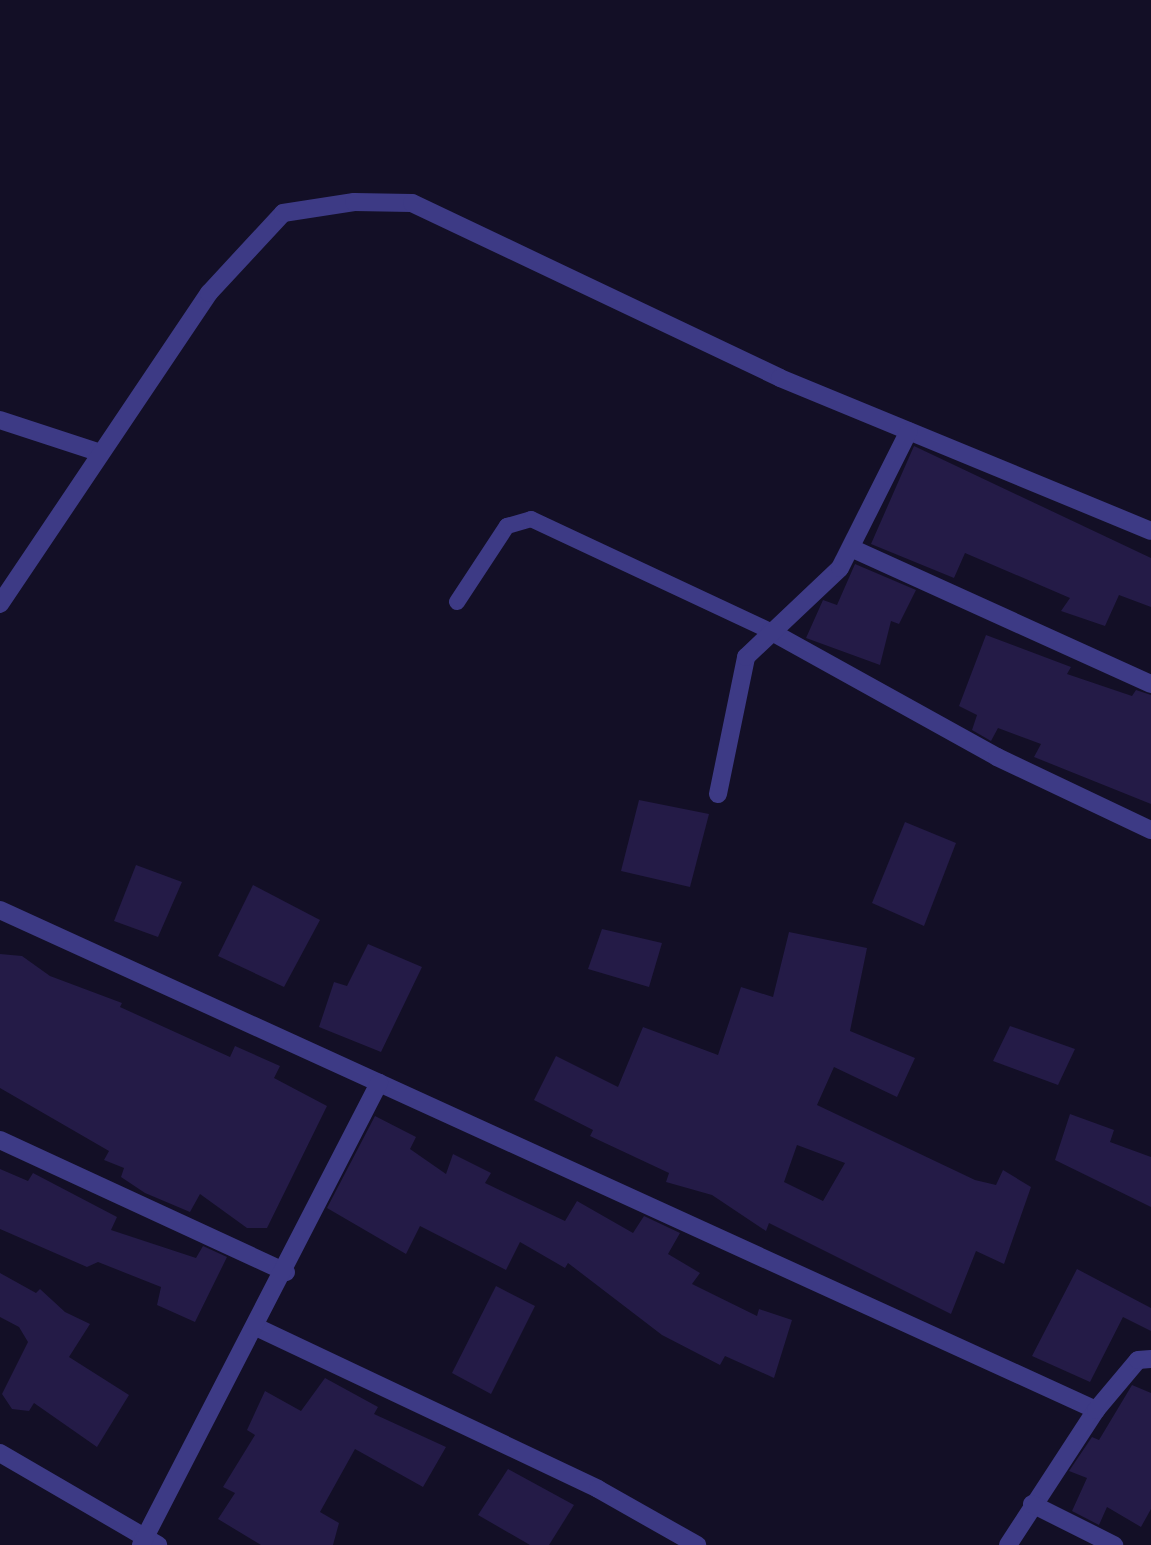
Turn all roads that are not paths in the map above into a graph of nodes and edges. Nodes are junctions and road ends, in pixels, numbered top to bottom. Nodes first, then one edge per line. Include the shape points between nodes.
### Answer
1 (0, 420) edge
2 (909, 431) junction
3 (102, 453) junction
4 (1151, 531) edge
5 (851, 548) junction
6 (457, 602) dead end
7 (0, 604) edge
8 (770, 631) junction
9 (1151, 684) edge
10 (718, 794) dead end
11 (1151, 830) edge
12 (0, 910) edge
13 (379, 1083) junction
14 (0, 1140) edge
15 (286, 1272) junction
16 (256, 1327) junction
17 (1151, 1359) edge
18 (1096, 1410) junction
19 (0, 1453) edge
20 (1032, 1504) junction
21 (148, 1543) edge
22 (697, 1545) edge
23 (1008, 1545) edge
24 (1114, 1545) edge

1 - 3 street
2 - 3 street via 780,378 412,203 365,201 283,213 209,293
2 - 4 street
2 - 5 street
3 - 7 street
5 - 8 street via 828,584
5 - 9 street
6 - 8 lane via 507,526 531,519
8 - 10 street via 746,657
8 - 11 street via 997,757
12 - 13 street
13 - 15 street
13 - 18 street
14 - 15 street
15 - 16 street
16 - 21 street
16 - 22 street via 598,1489
17 - 18 street via 1138,1360
18 - 20 street
19 - 21 street
20 - 23 street
20 - 24 street

